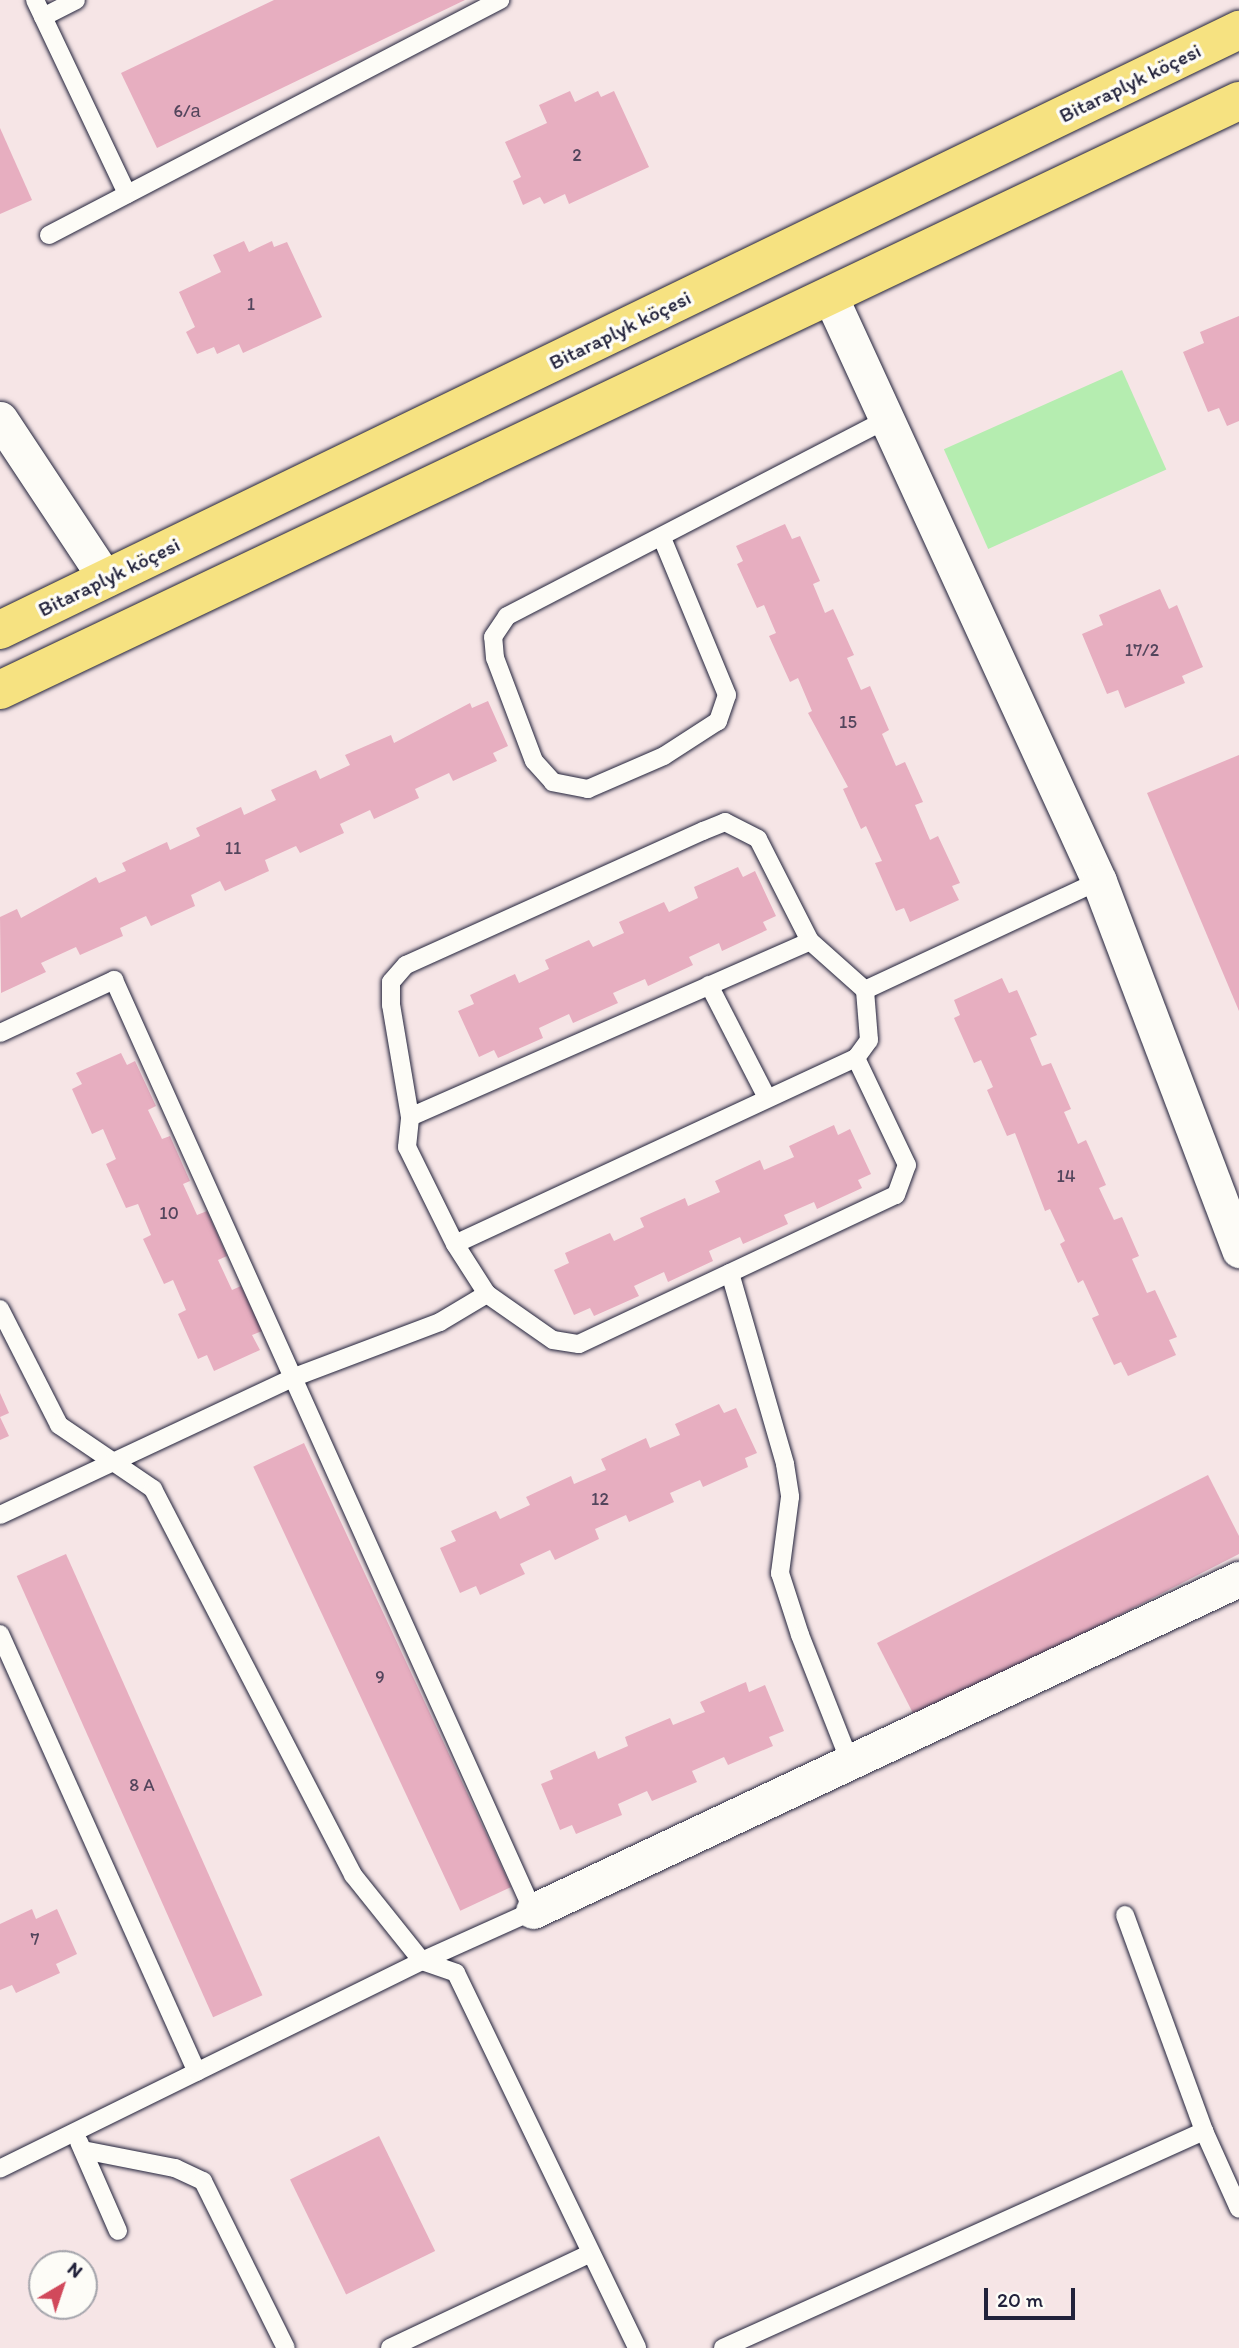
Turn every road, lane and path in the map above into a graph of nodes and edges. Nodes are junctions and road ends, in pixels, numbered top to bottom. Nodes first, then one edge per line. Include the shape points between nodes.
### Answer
1 (35, 0) edge
2 (76, 0) edge
3 (500, 0) edge
4 (43, 17) junction
5 (1239, 30) edge
6 (1239, 102) edge
7 (127, 194) junction
8 (48, 235) dead end
9 (830, 296) junction
10 (0, 419) edge
11 (887, 419) junction
12 (662, 538) junction
13 (106, 579) junction
14 (0, 630) edge
15 (0, 690) edge
16 (1099, 881) junction
17 (810, 941) junction
18 (709, 985) junction
19 (865, 990) junction
20 (0, 1033) edge
21 (856, 1058) junction
22 (767, 1098) junction
23 (410, 1117) junction
24 (454, 1244) junction
25 (1239, 1250) edge
26 (730, 1273) junction
27 (487, 1294) junction
28 (0, 1310) edge
29 (292, 1378) junction
30 (112, 1461) junction
31 (0, 1515) edge
32 (1239, 1579) edge
33 (0, 1634) edge
34 (850, 1762) junction
35 (533, 1911) junction
36 (1125, 1915) dead end
37 (422, 1961) junction
38 (197, 2072) junction
39 (1205, 2131) junction
40 (75, 2132) junction
41 (83, 2150) junction
42 (0, 2169) edge
43 (1239, 2209) edge
44 (118, 2231) dead end
45 (591, 2253) junction
46 (286, 2348) edge
47 (390, 2348) edge
48 (637, 2348) edge
49 (723, 2348) edge

1 - 4 lane
2 - 4 lane
3 - 7 lane
4 - 7 lane
5 - 13 highway, Bitaraplyk köçesi
6 - 9 highway
7 - 8 lane
9 - 11 street
9 - 15 highway
10 - 13 street
11 - 12 lane
11 - 16 street
12 - 12 lane via 727,695 718,721 664,756 588,789 553,782 534,761 495,658 492,637 507,616
13 - 14 highway, Bitaraplyk köçesi
16 - 19 lane
16 - 25 street
17 - 18 lane
17 - 19 lane
17 - 23 lane via 758,839 725,822 703,831 406,965 391,982 391,1005
18 - 22 lane
18 - 23 lane
19 - 21 lane via 869,1040
20 - 29 lane via 114,980
21 - 22 lane
21 - 26 lane via 907,1165 896,1195
22 - 24 lane
23 - 24 lane via 407,1146
24 - 27 lane
26 - 27 lane via 579,1345 553,1340
26 - 34 lane via 785,1464 790,1497 780,1573
27 - 29 lane via 440,1322
28 - 30 lane via 59,1424
29 - 30 lane
29 - 35 lane
30 - 31 lane
30 - 37 lane via 153,1489 353,1875
32 - 34 street
33 - 38 lane
34 - 35 street
35 - 37 lane
36 - 39 lane
37 - 38 lane
37 - 45 lane via 456,1973
38 - 40 lane
39 - 43 lane
39 - 49 lane
40 - 41 lane
40 - 42 lane
41 - 44 lane
41 - 46 lane via 176,2168 202,2181
45 - 47 lane
45 - 48 lane

